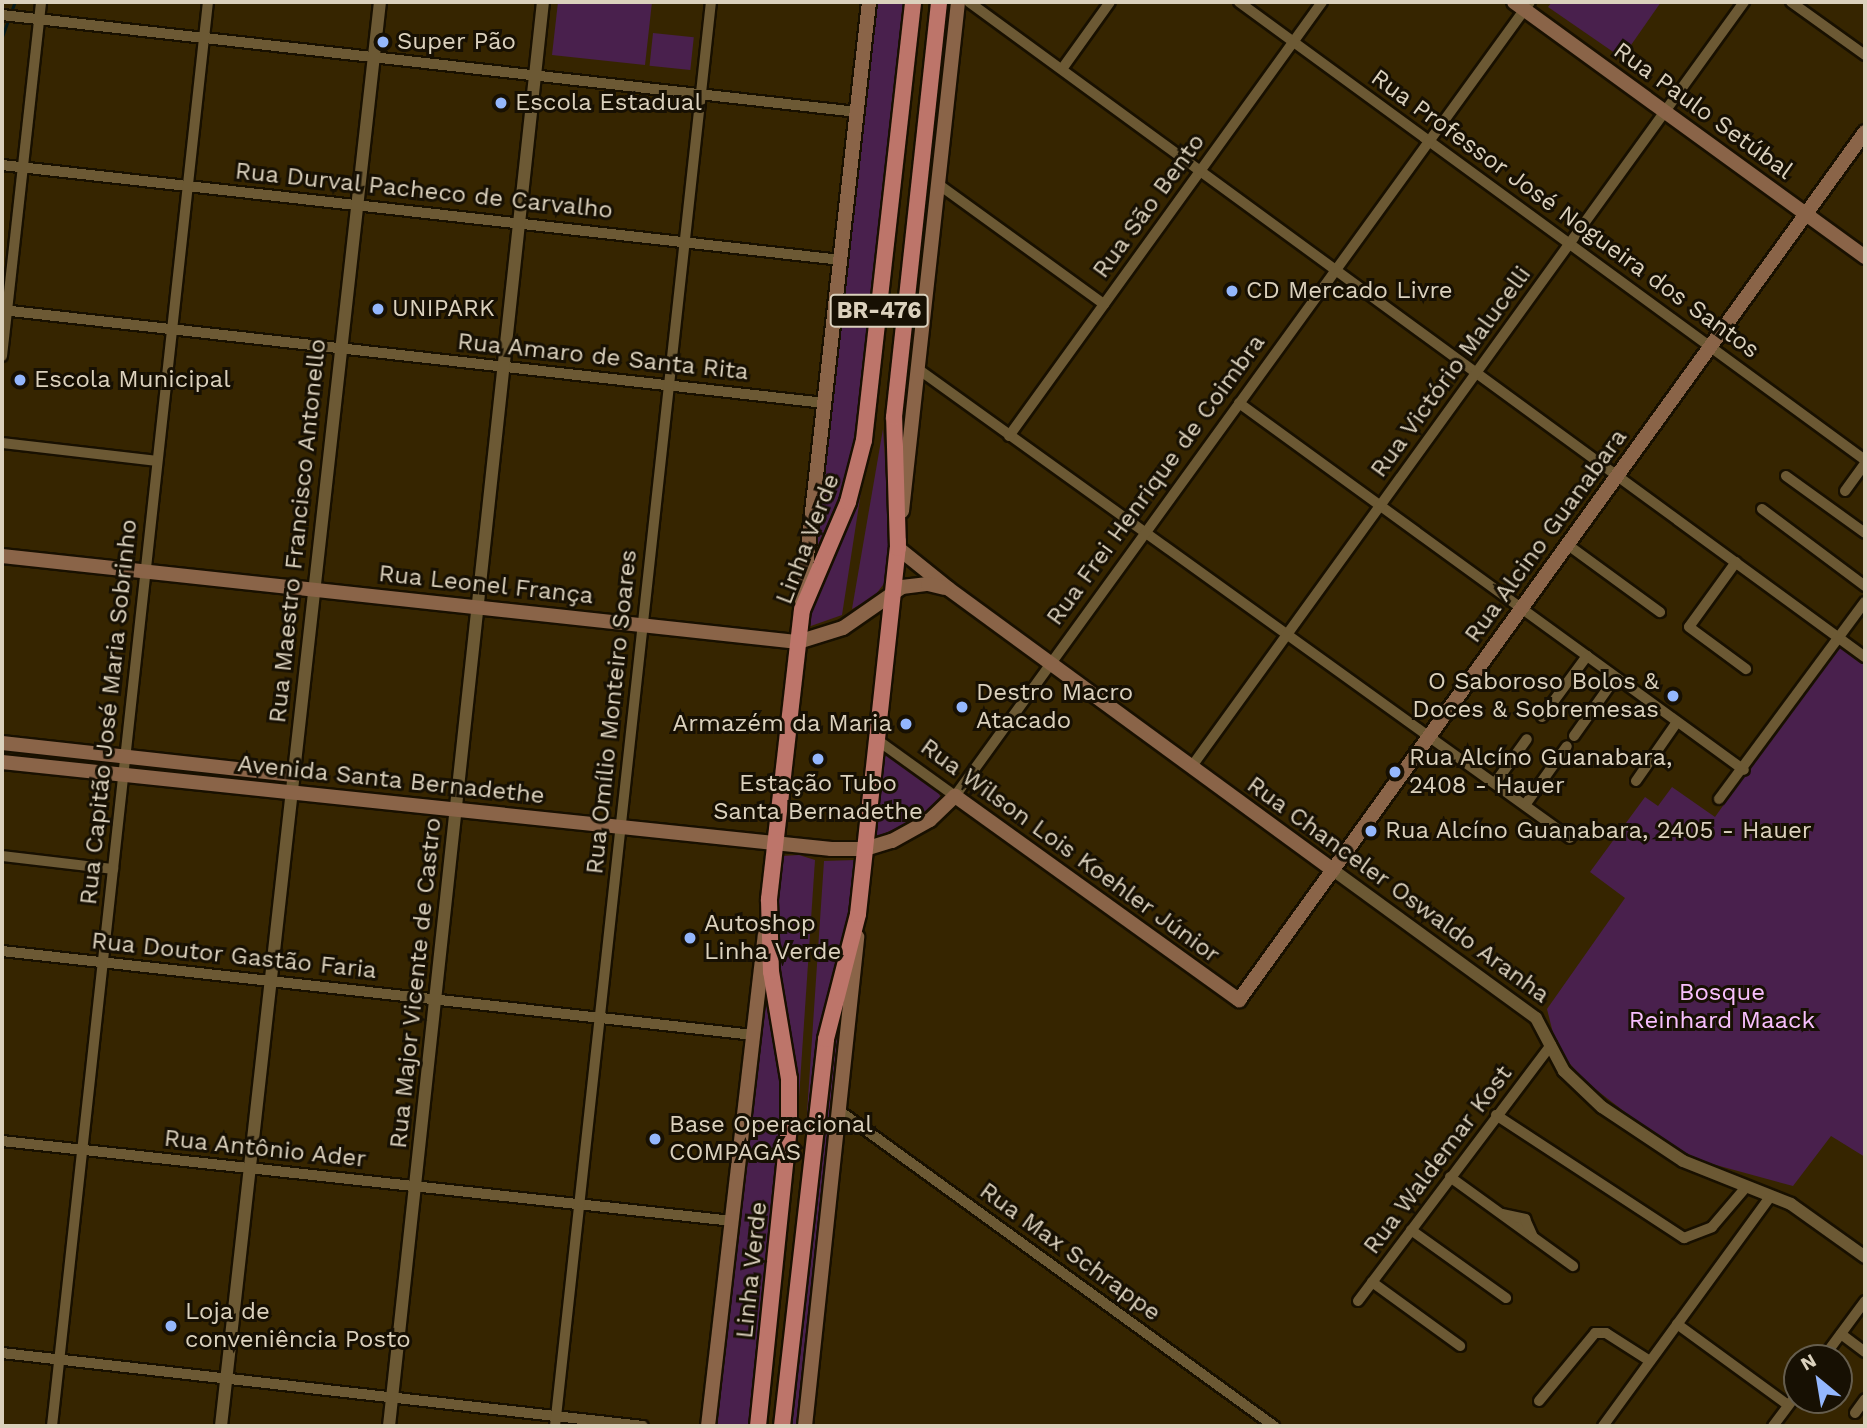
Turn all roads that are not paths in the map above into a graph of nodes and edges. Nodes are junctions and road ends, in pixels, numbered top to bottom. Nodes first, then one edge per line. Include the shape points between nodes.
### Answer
1 (41, 2) edge
2 (208, 2) edge
3 (373, 2) edge
4 (380, 2) edge
5 (543, 2) edge
6 (711, 2) edge
7 (869, 2) edge
8 (913, 2) edge
9 (939, 2) edge
10 (958, 2) edge
11 (969, 2) edge
12 (1110, 2) edge
13 (1239, 2) edge
14 (1322, 2) edge
15 (1744, 2) edge
16 (1791, 2) edge
17 (1523, 4) edge
18 (2, 15) edge
19 (39, 19) junction
20 (204, 38) junction
21 (1294, 41) junction
22 (1865, 55) edge
23 (370, 57) junction
24 (1062, 69) junction
25 (535, 75) junction
26 (701, 94) junction
27 (857, 112) junction
28 (1665, 112) junction
29 (1865, 132) edge
30 (1429, 141) junction
31 (2, 165) edge
32 (22, 167) junction
33 (1200, 170) junction
34 (938, 184) junction
35 (188, 186) junction
36 (354, 205) junction
37 (1806, 214) junction
38 (519, 223) junction
39 (684, 242) junction
40 (1570, 244) junction
41 (1865, 257) edge
42 (841, 260) junction
43 (1336, 270) junction
44 (1104, 304) junction
45 (4, 310) edge
46 (172, 329) junction
47 (1710, 347) junction
48 (339, 348) junction
49 (2, 356) edge
50 (504, 367) junction
51 (918, 369) junction
52 (1477, 373) junction
53 (669, 386) junction
54 (825, 403) junction
55 (1239, 403) junction
56 (1009, 436) junction
57 (2, 443) edge
58 (158, 461) junction
59 (1865, 462) edge
60 (1618, 475) junction
61 (1786, 476) dead end
62 (1844, 491) dead end
63 (1381, 506) junction
64 (1762, 509) dead end
65 (1865, 533) edge
66 (1144, 534) junction
67 (1568, 545) junction
68 (898, 548) junction
69 (2, 556) edge
70 (1736, 562) junction
71 (145, 572) junction
72 (1865, 586) edge
73 (949, 589) junction
74 (312, 590) junction
75 (890, 593) junction
76 (1865, 602) edge
77 (478, 607) junction
78 (1522, 608) junction
79 (802, 610) junction
80 (1660, 611) dead end
81 (642, 625) junction
82 (1286, 637) junction
83 (1839, 638) junction
84 (798, 642) junction
85 (1587, 656) junction
86 (1865, 657) edge
87 (1052, 663) junction
88 (1746, 669) dead end
89 (1616, 677) junction
90 (1542, 717) dead end
91 (1677, 722) junction
92 (1430, 736) junction
93 (1574, 736) dead end
94 (875, 739) junction
95 (1527, 739) dead end
96 (2, 743) edge
97 (1567, 746) dead end
98 (125, 757) junction
99 (2, 762) edge
100 (1192, 766) junction
101 (1744, 770) junction
102 (123, 775) junction
103 (293, 775) junction
104 (1636, 781) dead end
105 (1495, 783) junction
106 (291, 793) junction
107 (955, 796) junction
108 (1719, 799) dead end
109 (1525, 805) junction
110 (456, 810) junction
111 (620, 828) junction
112 (1570, 838) dead end
113 (775, 845) junction
114 (865, 849) junction
115 (2, 856) edge
116 (113, 869) junction
117 (1333, 870) junction
118 (769, 899) junction
119 (858, 914) junction
120 (2, 951) edge
121 (103, 963) junction
122 (270, 981) junction
123 (435, 999) junction
124 (1239, 1000) joint
125 (600, 1018) junction
126 (753, 1035) junction
127 (1551, 1045) junction
128 (841, 1112) junction
129 (1496, 1115) junction
130 (2, 1141) edge
131 (82, 1150) junction
132 (249, 1168) junction
133 (1450, 1177) junction
134 (415, 1186) junction
135 (1746, 1187) junction
136 (1771, 1196) junction
137 (579, 1204) junction
138 (732, 1221) junction
139 (1411, 1230) junction
140 (1865, 1257) edge
141 (1573, 1266) dead end
142 (1372, 1282) junction
143 (1506, 1298) dead end
144 (1359, 1301) dead end
145 (1865, 1301) edge
146 (1677, 1324) junction
147 (1841, 1334) junction
148 (1834, 1344) edge
149 (1460, 1346) dead end
150 (1865, 1352) edge
151 (2, 1353) edge
152 (60, 1360) junction
153 (1650, 1361) junction
154 (226, 1379) junction
155 (392, 1398) junction
156 (1865, 1399) edge
157 (1539, 1401) dead end
158 (1783, 1401) edge
159 (1855, 1413) dead end
160 (556, 1421) edge
161 (52, 1426) edge
162 (221, 1426) edge
163 (389, 1426) edge
164 (643, 1426) edge
165 (708, 1426) edge
166 (758, 1426) edge
167 (782, 1426) edge
168 (805, 1426) edge
169 (1274, 1426) edge
170 (1603, 1426) edge

1 - 19 street
2 - 20 street, Rua Capitão José Maria Sobrinho
3 - 23 street, Rua Maestro Francisco Antonello
4 - 23 street, Rua Maestro Francisco Antonello
5 - 25 street, Rua Major Vicente de Castro
6 - 26 street, Rua Omílio Monteiro Soares
7 - 27 main road
8 - 79 highway, Linha Verde / BR-476 via 862,456 848,502
9 - 68 highway, Linha Verde / BR-476 via 894,416
10 - 34 main road
11 - 24 street
12 - 24 street
13 - 21 street, Rua Professor José Nogueira dos Santos
14 - 21 street, Rua São Bento
15 - 28 street, Rua Victório Malucelli
16 - 22 street
17 - 28 main road, Rua Paulo Setúbal
17 - 30 street, Rua Frei Henrique de Coimbra
18 - 19 street
19 - 20 street
19 - 32 street
20 - 23 street
20 - 35 street, Rua Capitão José Maria Sobrinho
21 - 30 street, Rua Professor José Nogueira dos Santos
21 - 33 street, Rua São Bento
23 - 25 street
23 - 36 street, Rua Maestro Francisco Antonello
24 - 33 street
25 - 26 street
25 - 38 street, Rua Major Vicente de Castro
26 - 27 street
26 - 39 street, Rua Omílio Monteiro Soares
27 - 42 main road
28 - 37 main road, Rua Paulo Setúbal
28 - 40 street, Rua Victório Malucelli
29 - 37 main road, Rua Alcino Guanabara
30 - 40 street, Rua Professor José Nogueira dos Santos
30 - 43 street, Rua Frei Henrique de Coimbra
31 - 32 street, Rua Durval Pacheco de Carvalho
32 - 35 street, Rua Durval Pacheco de Carvalho
32 - 45 street
33 - 43 street
33 - 44 street, Rua São Bento
34 - 44 street
34 - 51 main road
35 - 36 street, Rua Durval Pacheco de Carvalho
35 - 46 street, Rua Capitão José Maria Sobrinho
36 - 38 street, Rua Durval Pacheco de Carvalho
36 - 48 street, Rua Maestro Francisco Antonello
37 - 41 main road, Rua Paulo Setúbal
37 - 47 main road, Rua Alcino Guanabara
38 - 39 street, Rua Durval Pacheco de Carvalho
38 - 50 street, Rua Major Vicente de Castro
39 - 42 street, Rua Durval Pacheco de Carvalho
39 - 53 street, Rua Omílio Monteiro Soares
40 - 47 street, Rua Professor José Nogueira dos Santos
40 - 52 street, Rua Victório Malucelli
42 - 54 main road
43 - 52 street
43 - 55 street, Rua Frei Henrique de Coimbra
44 - 56 street, Rua São Bento
45 - 46 street, Rua Amaro de Santa Rita
45 - 49 street
46 - 48 street, Rua Amaro de Santa Rita
46 - 58 street, Rua Capitão José Maria Sobrinho
47 - 59 street, Rua Professor José Nogueira dos Santos
47 - 60 main road, Rua Alcino Guanabara
48 - 50 street, Rua Amaro de Santa Rita
48 - 74 street, Rua Maestro Francisco Antonello
50 - 53 street, Rua Amaro de Santa Rita
50 - 77 street, Rua Major Vicente de Castro
51 - 56 street
51 - 68 main road
52 - 60 street
52 - 63 street, Rua Victório Malucelli
53 - 54 street, Rua Amaro de Santa Rita
53 - 81 street, Rua Omílio Monteiro Soares
54 - 79 main road
55 - 63 street
55 - 66 street, Rua Frei Henrique de Coimbra
56 - 66 street
57 - 58 street
58 - 71 street, Rua Capitão José Maria Sobrinho
59 - 62 street
60 - 67 main road, Rua Alcino Guanabara
60 - 70 street
61 - 65 street
63 - 78 street
63 - 82 street, Rua Victório Malucelli
64 - 72 street
66 - 82 street
66 - 87 street, Rua Frei Henrique de Coimbra
67 - 78 main road, Rua Alcino Guanabara
67 - 80 street
68 - 73 main road, Rua Chanceler Oswaldo Aranha
68 - 75 highway, Linha Verde / BR-476
69 - 71 main road, Rua Leonel França
70 - 83 street
70 - 88 street via 1689,627
71 - 74 main road, Rua Leonel França
71 - 98 street, Rua Capitão José Maria Sobrinho
73 - 75 main road, Rua Leonel França via 915,584
73 - 87 main road, Rua Chanceler Oswaldo Aranha
74 - 77 main road, Rua Leonel França
74 - 103 street, Rua Maestro Francisco Antonello
75 - 84 main road, Rua Leonel França via 843,628
75 - 94 highway, Linha Verde / BR-476
76 - 83 street
77 - 81 main road, Rua Leonel França
77 - 110 street, Rua Major Vicente de Castro
78 - 85 street
78 - 92 main road, Rua Alcino Guanabara
79 - 84 highway, Linha Verde / BR-476
81 - 84 main road, Rua Leonel França
81 - 111 street, Rua Omílio Monteiro Soares
82 - 92 street via 1416,732
82 - 100 street, Rua Victório Malucelli
83 - 86 street
83 - 101 street
84 - 113 highway, Linha Verde / BR-476
85 - 89 street
85 - 90 street
87 - 100 main road, Rua Chanceler Oswaldo Aranha
87 - 107 street, Rua Frei Henrique de Coimbra
89 - 91 street
89 - 93 street
91 - 101 street
91 - 104 street
92 - 105 street
92 - 117 main road, Rua Alcino Guanabara
94 - 107 street, Rua Wilson Lois Koehler Júnior
94 - 114 highway, Linha Verde / BR-476
95 - 105 street
96 - 98 main road, Avenida Santa Bernadethe
97 - 109 street
98 - 102 street, Rua Capitão José Maria Sobrinho
98 - 103 main road, Avenida Santa Bernadethe
99 - 102 main road, Avenida Santa Bernadethe
100 - 117 main road, Rua Chanceler Oswaldo Aranha
101 - 108 street
102 - 106 main road, Avenida Santa Bernadethe
102 - 116 street, Rua Capitão José Maria Sobrinho
103 - 106 street, Rua Maestro Francisco Antonello
105 - 109 street
106 - 110 main road, Avenida Santa Bernadethe
106 - 122 street, Rua Maestro Francisco Antonello
107 - 114 main road, Rua Frei Henrique de Coimbra via 920,827
107 - 124 main road, Rua Wilson Lois Koehler Júnior
109 - 112 street
110 - 111 main road, Avenida Santa Bernadethe
110 - 123 street, Rua Major Vicente de Castro
111 - 113 main road, Avenida Santa Bernadethe
111 - 125 street, Rua Omílio Monteiro Soares
113 - 114 main road, Avenida Santa Bernadethe
113 - 118 highway, Linha Verde / BR-476
114 - 119 highway, Linha Verde / BR-476
115 - 116 street
116 - 121 street, Rua Capitão José Maria Sobrinho
117 - 124 main road, Rua Alcino Guanabara
117 - 127 street, Rua Chanceler Oswaldo Aranha via 1536,1018
118 - 126 main road
118 - 166 highway, Linha Verde / BR-476 via 771,972 789,1079 789,1124
119 - 128 main road
119 - 167 highway, Linha Verde / BR-476 via 826,1039
120 - 121 street, Rua Doutor Gastão Faria
121 - 122 street, Rua Doutor Gastão Faria
121 - 131 street, Rua Capitão José Maria Sobrinho
122 - 123 street, Rua Doutor Gastão Faria
122 - 132 street, Rua Maestro Francisco Antonello
123 - 125 street, Rua Doutor Gastão Faria
123 - 134 street, Rua Major Vicente de Castro
125 - 126 street, Rua Doutor Gastão Faria
125 - 137 street, Rua Omílio Monteiro Soares
126 - 138 main road
127 - 129 street, Rua Waldemar Kost
127 - 135 street, Rua Chanceler Oswaldo Aranha via 1570,1080 1602,1107 1669,1154
128 - 168 main road
128 - 169 street, Rua Max Schrappe
129 - 133 street, Rua Waldemar Kost
129 - 135 street via 1684,1238 1712,1227
130 - 131 street, Rua Antônio Ader
131 - 132 street, Rua Antônio Ader
131 - 152 street, Rua Capitão José Maria Sobrinho
132 - 134 street, Rua Antônio Ader
132 - 154 street, Rua Maestro Francisco Antonello
133 - 139 street, Rua Waldemar Kost
133 - 141 street
134 - 137 street, Rua Antônio Ader
134 - 155 street, Rua Major Vicente de Castro
135 - 136 street, Rua Chanceler Oswaldo Aranha
136 - 140 street, Rua Chanceler Oswaldo Aranha via 1799,1208
136 - 146 street
137 - 138 street, Rua Antônio Ader
137 - 160 street, Rua Omílio Monteiro Soares
138 - 165 main road
139 - 142 street, Rua Waldemar Kost
139 - 143 street
142 - 144 street, Rua Waldemar Kost
142 - 149 street
145 - 147 street
146 - 153 street
146 - 158 street
147 - 148 street
147 - 150 street
151 - 152 street
152 - 154 street
152 - 161 street, Rua Capitão José Maria Sobrinho
153 - 157 street via 1606,1333 1595,1333
153 - 170 street
154 - 155 street
154 - 162 street, Rua Maestro Francisco Antonello
155 - 160 street
155 - 163 street, Rua Major Vicente de Castro
156 - 159 street
160 - 164 street

